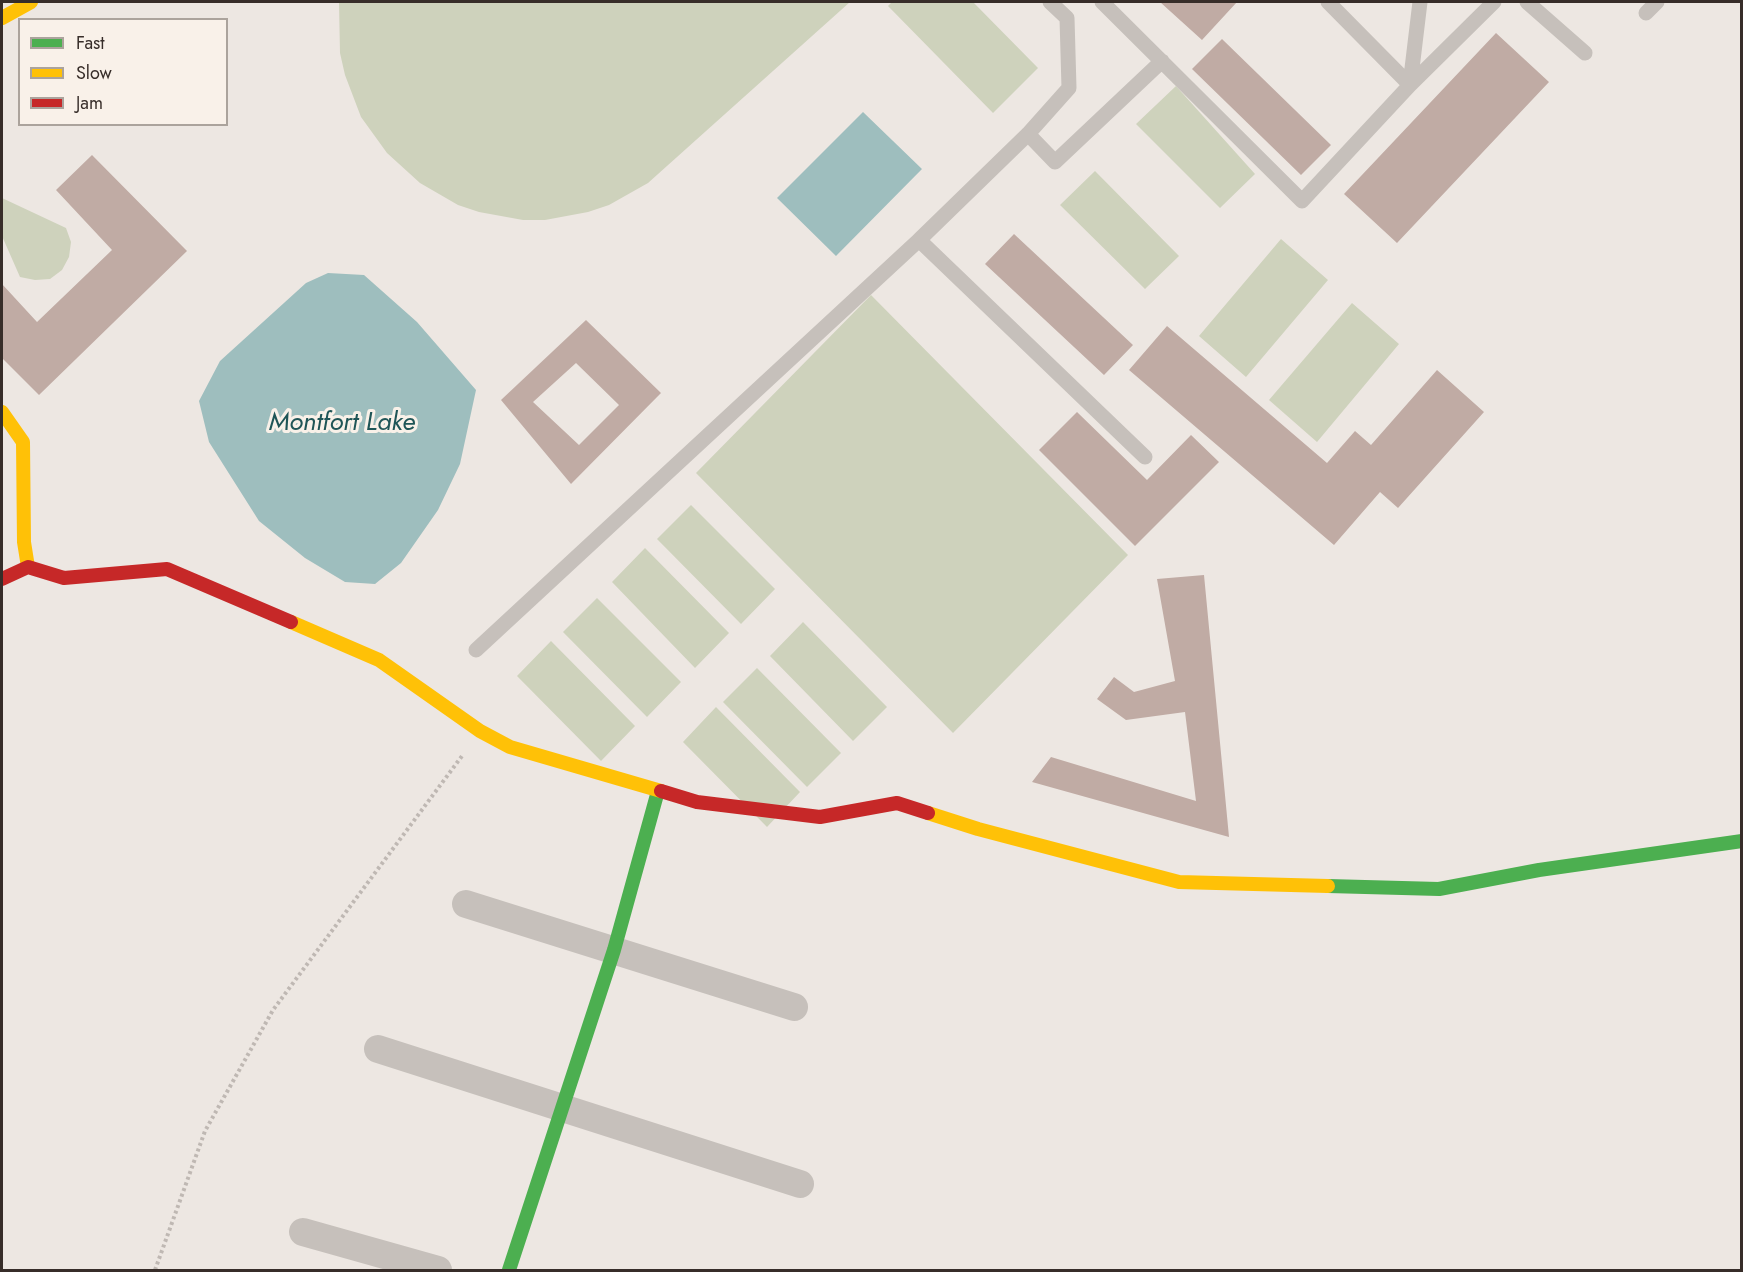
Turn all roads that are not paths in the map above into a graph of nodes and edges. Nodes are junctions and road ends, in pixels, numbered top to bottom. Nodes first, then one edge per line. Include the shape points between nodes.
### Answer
1 (31, 2) edge
2 (1050, 2) edge
3 (1102, 2) edge
4 (1328, 2) edge
5 (1420, 2) edge
6 (1494, 2) edge
7 (1527, 2) edge
8 (2, 18) edge
9 (1585, 53) dead end
10 (1162, 61) junction
11 (1410, 85) junction
12 (1028, 134) junction
13 (920, 240) junction
14 (2, 412) edge
15 (1145, 457) dead end
16 (28, 567) junction
17 (2, 579) edge
18 (476, 650) dead end
19 (658, 791) junction
20 (1742, 841) edge
21 (466, 904) dead end
22 (614, 950) junction
23 (794, 1007) dead end
24 (378, 1049) dead end
25 (562, 1108) junction
26 (800, 1184) dead end
27 (303, 1232) dead end
28 (438, 1270) edge
29 (509, 1270) edge

1 - 8 main road
2 - 12 lane via 1067,18 1069,88
3 - 10 lane
4 - 11 lane
5 - 11 lane
6 - 11 lane
7 - 9 lane
10 - 11 lane via 1302,201
10 - 12 lane via 1055,162
12 - 13 lane
13 - 15 lane
13 - 18 lane
14 - 16 main road via 23,442
16 - 17 main road
16 - 19 main road via 64,578 167,569 379,660 480,731 510,747
19 - 20 main road via 697,802 820,817 897,803 1179,882 1439,889 1539,870
19 - 22 main road
21 - 22 street
22 - 23 street
22 - 25 main road
24 - 25 street
25 - 26 street
25 - 29 main road
27 - 28 street

